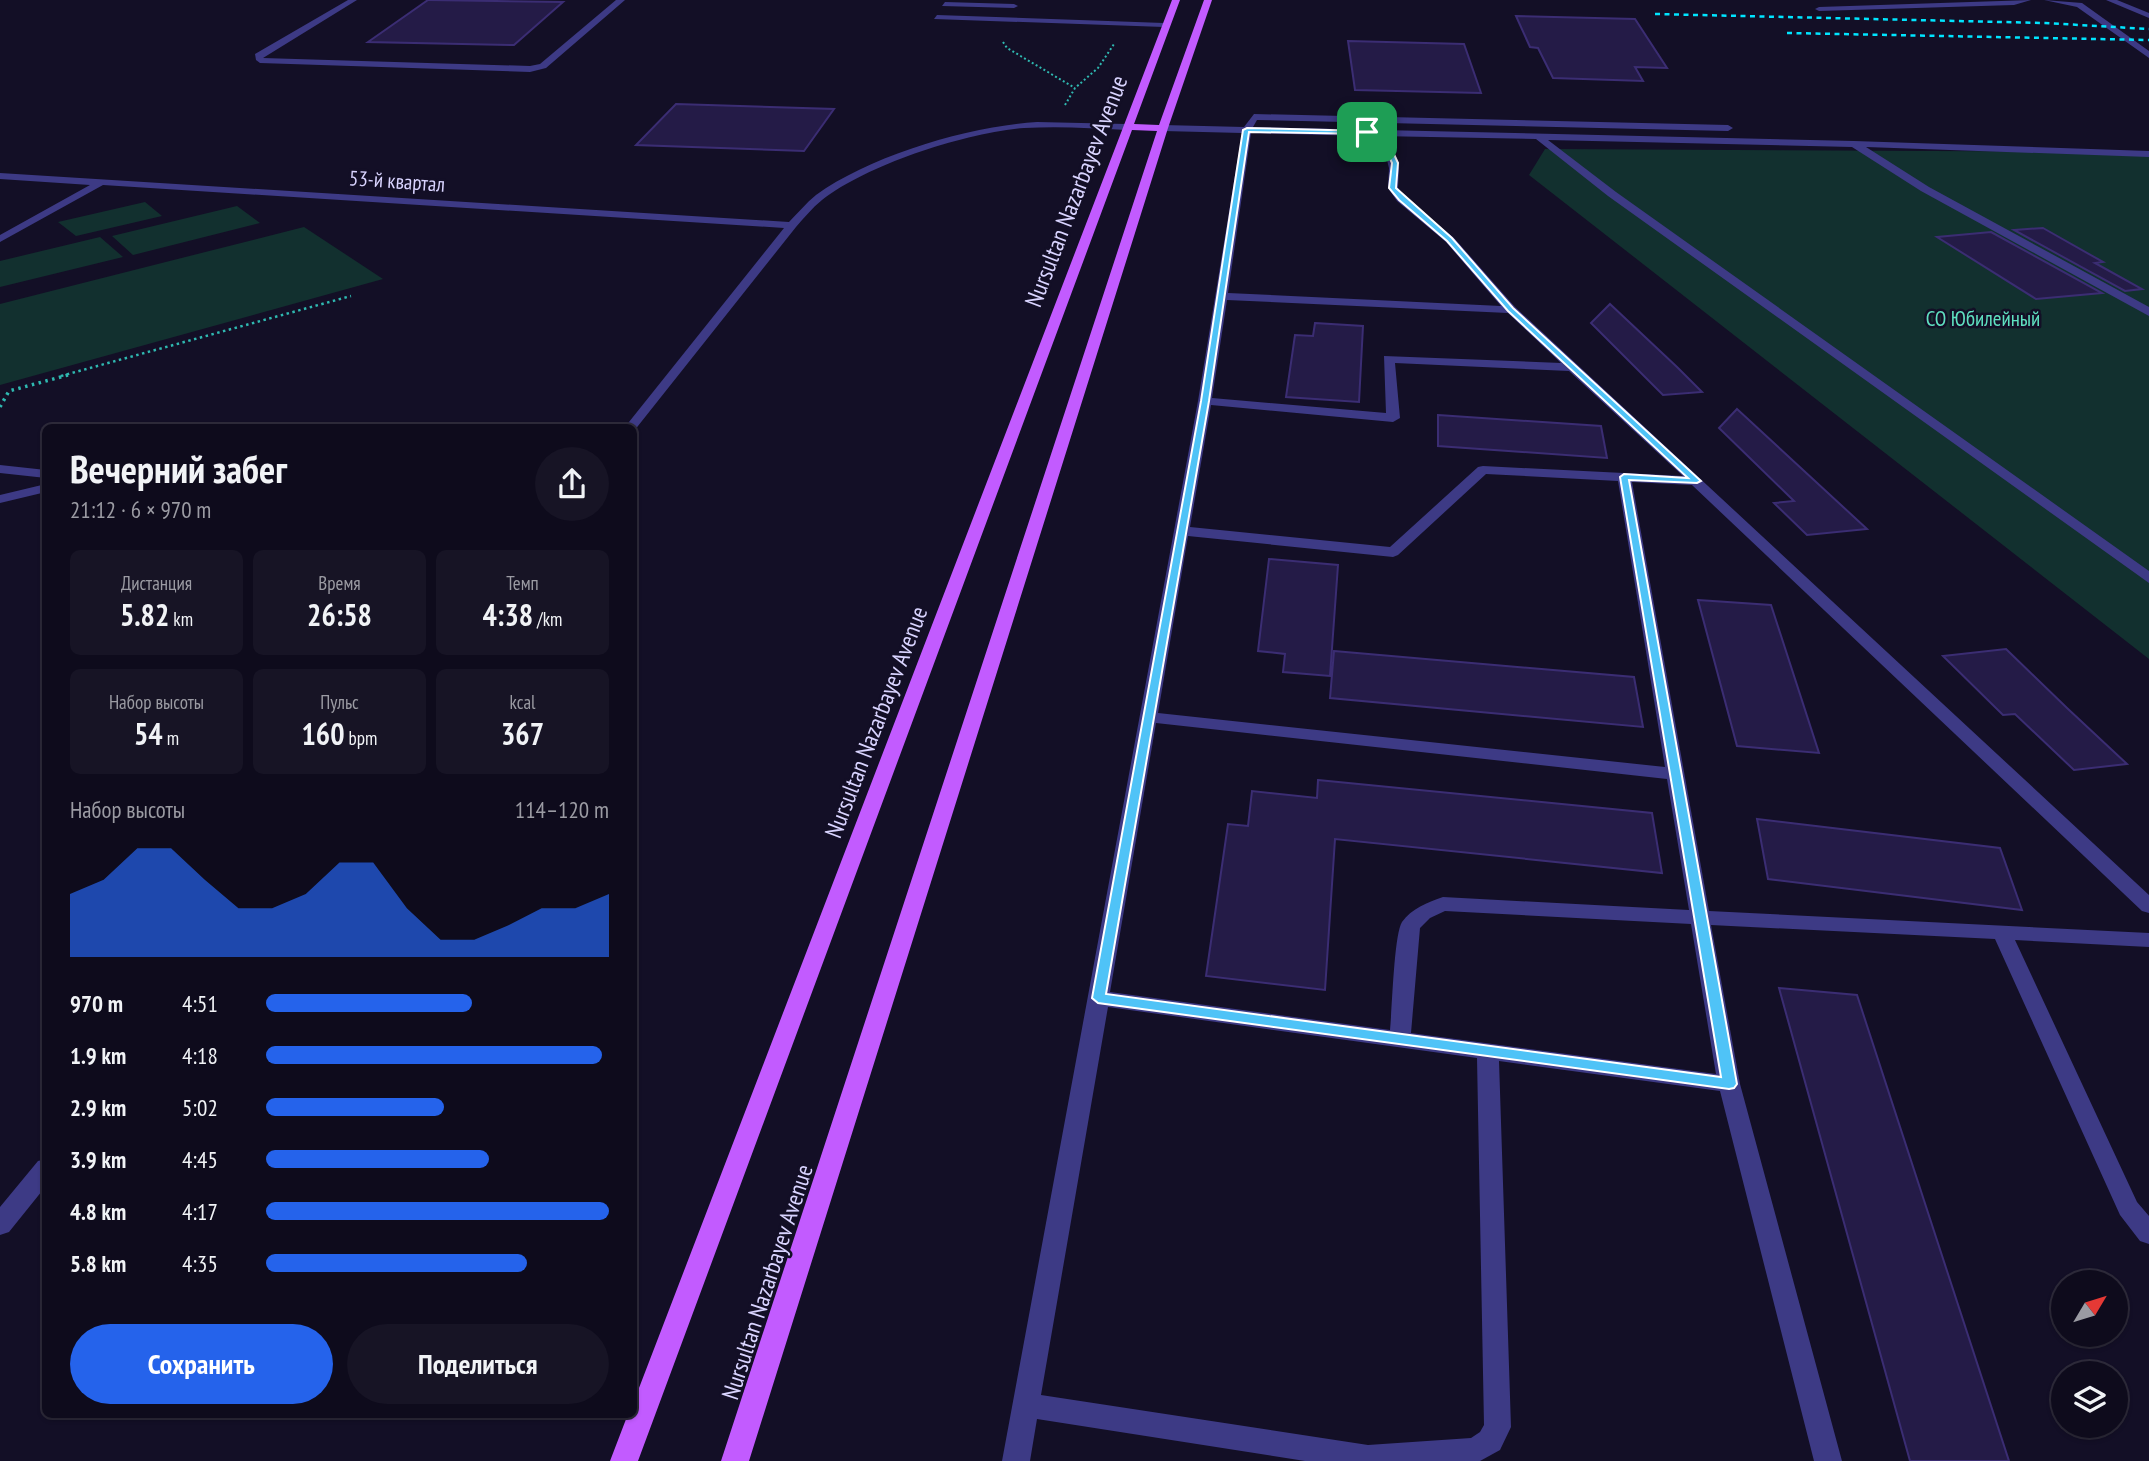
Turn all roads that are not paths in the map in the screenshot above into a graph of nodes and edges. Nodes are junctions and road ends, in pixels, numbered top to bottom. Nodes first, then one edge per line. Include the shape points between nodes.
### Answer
1 (353, 0) edge
2 (621, 0) edge
3 (1176, 0) edge
4 (1208, 0) edge
5 (2027, 0) edge
6 (2048, 0) edge
7 (2110, 0) edge
8 (946, 2) edge
9 (1016, 3) edge
10 (1819, 9) dead end
11 (2149, 16) edge
12 (1007, 19) junction
13 (1164, 25) junction
14 (2149, 55) edge
15 (1126, 127) junction
16 (1163, 128) junction
17 (1728, 128) dead end
18 (1247, 130) junction
19 (1367, 132) junction
20 (1537, 136) junction
21 (1854, 144) junction
22 (2149, 155) edge
23 (0, 176) edge
24 (102, 182) junction
25 (792, 225) junction
26 (0, 239) edge
27 (1222, 296) junction
28 (1511, 310) junction
29 (2149, 312) edge
30 (1574, 367) junction
31 (1205, 401) junction
32 (634, 424) edge
33 (0, 469) edge
34 (42, 474) edge
35 (1624, 477) junction
36 (1697, 481) junction
37 (42, 489) edge
38 (0, 499) edge
39 (1182, 531) junction
40 (2149, 578) edge
41 (1149, 717) junction
42 (1676, 774) junction
43 (2149, 906) edge
44 (1701, 919) junction
45 (2002, 933) junction
46 (2149, 940) edge
47 (1098, 998) junction
48 (1400, 1039) junction
49 (1488, 1051) junction
50 (1729, 1084) junction
51 (42, 1173) edge
52 (0, 1225) edge
53 (2149, 1234) edge
54 (1026, 1405) junction
55 (1368, 1459) edge
56 (624, 1461) edge
57 (735, 1461) edge
58 (1016, 1461) edge
59 (1828, 1461) edge

1 - 2 street via 258,56 260,60 537,68
3 - 13 main road, Nursultan Nazarbayev Avenue
4 - 16 main road, Nursultan Nazarbayev Avenue
5 - 10 street
6 - 14 street via 2079,5
7 - 11 street
8 - 9 street
8 - 12 street via 937,17
9 - 12 street
12 - 13 street
13 - 15 main road, Nursultan Nazarbayev Avenue
15 - 16 main road
15 - 25 street via 1005,127 912,154 820,197
15 - 56 main road, Nursultan Nazarbayev Avenue
16 - 18 street
16 - 57 main road, Nursultan Nazarbayev Avenue
17 - 18 street via 1254,117
18 - 19 street
18 - 27 street
19 - 20 street
19 - 28 street via 1390,152 1395,163 1393,188 1401,199 1450,240
20 - 21 street
20 - 40 street
21 - 22 street
21 - 29 street via 1925,189
23 - 24 street, 53-й квартал
24 - 25 street, 53-й квартал
24 - 26 street
25 - 32 street
27 - 28 street
27 - 31 street
28 - 30 street
30 - 31 street via 1388,359 1393,418
30 - 36 street
31 - 39 street
33 - 34 street
35 - 36 street
35 - 39 street via 1483,470 1393,552
35 - 42 street
36 - 43 street
37 - 38 street
39 - 41 street
41 - 42 street
41 - 47 street
42 - 44 street
44 - 45 street
44 - 48 street via 1443,904 1423,913 1410,926
44 - 50 street
45 - 46 street
45 - 53 street via 2128,1208
47 - 48 street
47 - 54 street
48 - 49 street
49 - 50 street
49 - 55 street via 1497,1427 1490,1441 1475,1450
50 - 59 street
51 - 52 street
54 - 55 street
54 - 58 street

